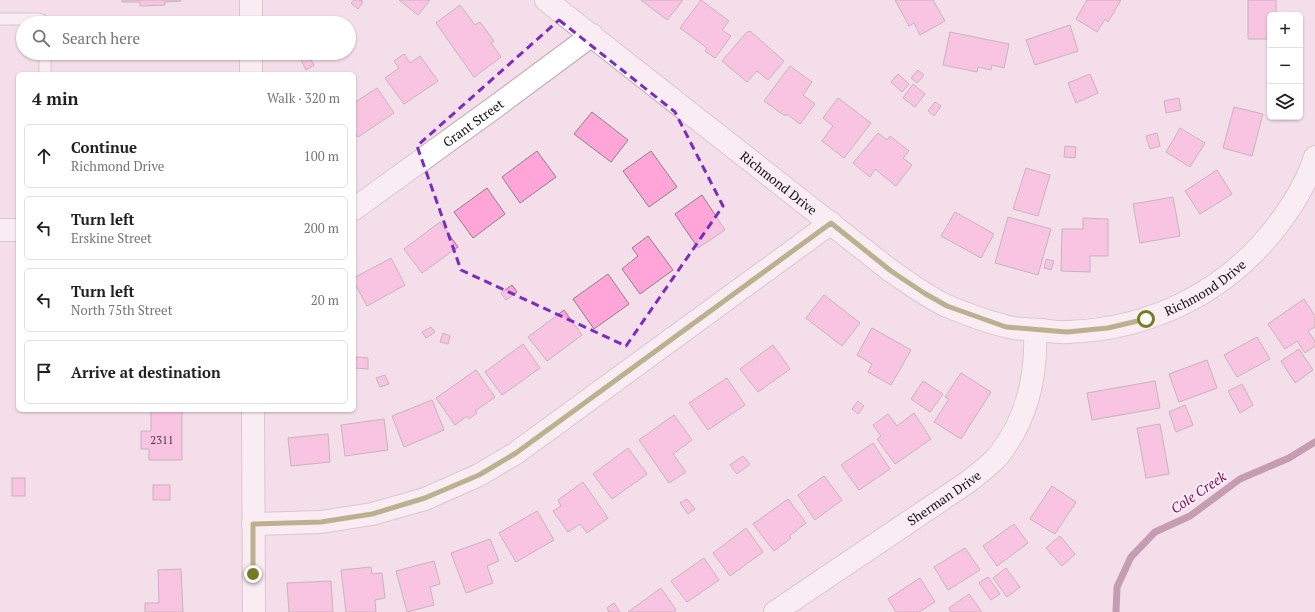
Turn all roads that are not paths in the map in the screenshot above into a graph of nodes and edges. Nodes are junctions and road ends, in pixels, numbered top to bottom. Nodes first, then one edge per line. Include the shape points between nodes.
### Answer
1 (251, 0) edge
2 (546, 0) edge
3 (251, 16) edge
4 (0, 19) edge
5 (16, 19) edge
6 (592, 35) junction
7 (45, 60) edge
8 (251, 60) edge
9 (45, 72) edge
10 (251, 72) edge
11 (1315, 157) edge
12 (356, 208) edge
13 (831, 223) junction
14 (0, 230) edge
15 (16, 230) edge
16 (1035, 330) junction
17 (253, 412) edge
18 (253, 524) junction
19 (254, 612) edge
20 (775, 612) edge

1 - 3 street
2 - 6 street, Richmond Drive
4 - 5 lane
6 - 12 street, Grant Street
6 - 13 street, Richmond Drive
7 - 9 lane
8 - 10 street
11 - 16 street, Richmond Drive via 1292,206 1270,236 1240,266 1212,288 1178,307 1146,319 1108,328 1067,332
13 - 16 street, Richmond Drive via 891,271 947,306 1006,327
13 - 18 street via 516,453 479,475 425,498 372,514 321,522
14 - 15 street
16 - 20 street, Sherman Drive via 1036,353 1024,414 998,456 968,482
17 - 18 street
18 - 19 street

